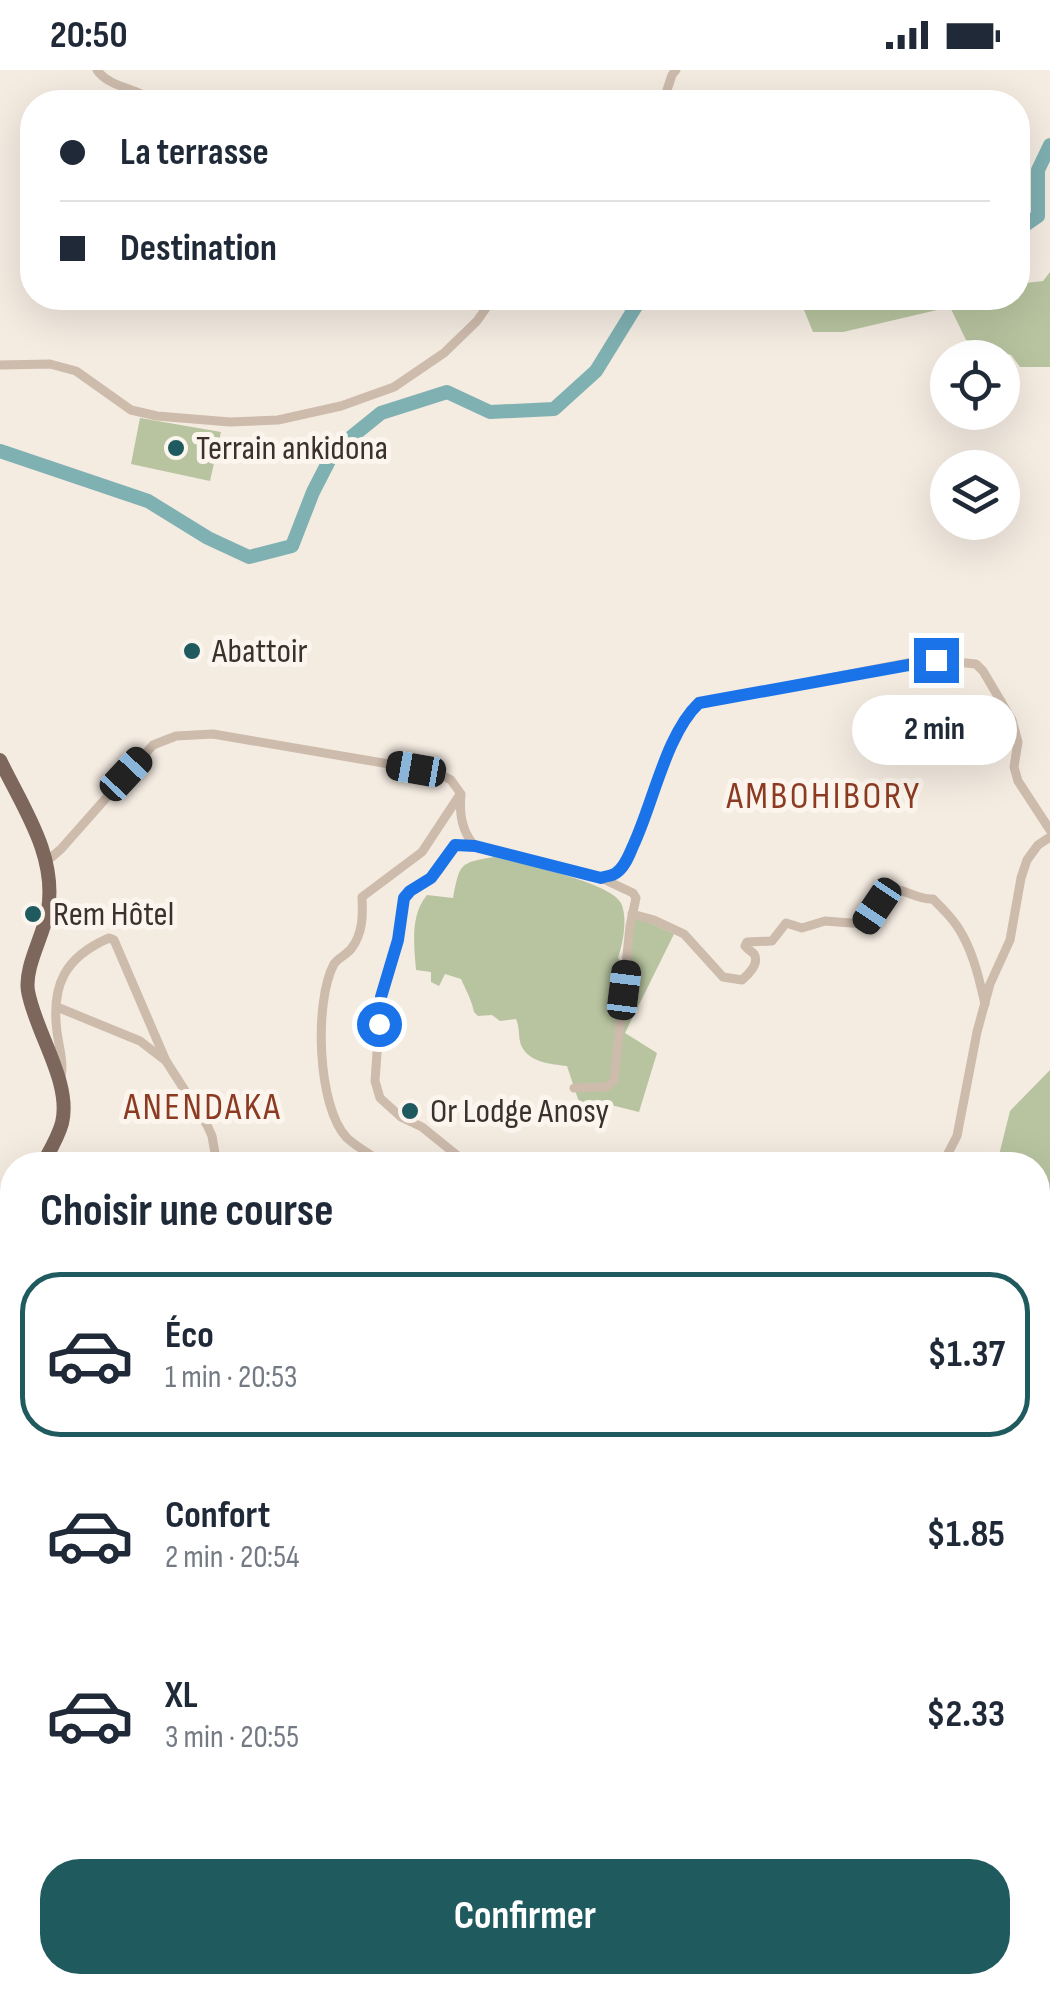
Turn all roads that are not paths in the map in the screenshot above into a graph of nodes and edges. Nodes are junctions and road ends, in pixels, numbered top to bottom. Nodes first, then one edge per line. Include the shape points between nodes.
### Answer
1 (97, 70) edge
2 (133, 90) edge
3 (484, 310) edge
4 (0, 365) edge
5 (0, 760) edge
6 (461, 794) junction
7 (1050, 833) edge
8 (475, 846) junction
9 (47, 861) junction
10 (601, 878) junction
11 (632, 914) junction
12 (985, 1004) junction
13 (57, 1007) junction
14 (166, 1061) junction
15 (59, 1084) junction
16 (574, 1088) dead end
17 (49, 1152) edge
18 (215, 1152) edge
19 (368, 1152) edge
20 (452, 1152) edge
21 (949, 1152) edge

1 - 2 street
3 - 4 street via 444,352 394,387 278,420 157,416 131,410 76,371
5 - 9 main road
6 - 8 street via 459,812
6 - 9 street via 436,772 213,734 176,736 153,746
6 - 19 street via 428,845 362,897 358,936 335,962 326,990 321,1035 328,1102 348,1138
7 - 10 street via 1018,781 1012,720 984,671 966,662 918,662 699,703 670,750 626,862
7 - 12 street via 1021,878 1010,940
8 - 10 street
8 - 20 street via 455,845 431,878 404,898 381,997 375,1081 380,1098
9 - 15 main road via 48,910 28,991
10 - 11 street via 633,893
11 - 12 street via 684,934 723,977 742,980 755,962 747,942 772,940 786,922 802,928 825,921 864,924 889,888 898,889 933,899 950,917 964,937
11 - 16 street via 614,1082
12 - 21 street
13 - 14 street via 140,1040
13 - 14 street via 70,963 114,940
13 - 15 street
14 - 18 street via 207,1125
15 - 17 main road via 62,1122

